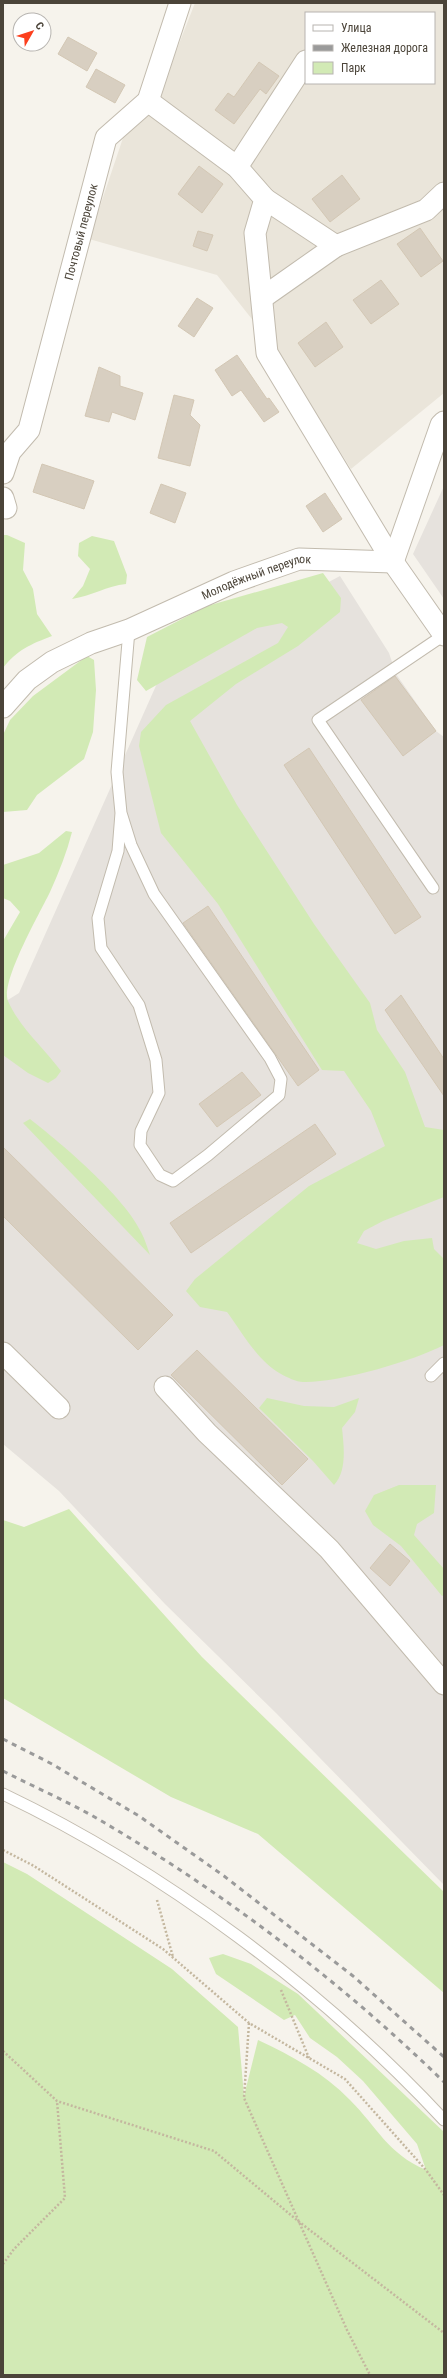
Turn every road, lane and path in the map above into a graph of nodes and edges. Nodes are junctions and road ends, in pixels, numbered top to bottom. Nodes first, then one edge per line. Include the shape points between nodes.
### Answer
1 (180, 3) edge
2 (305, 63) edge
3 (148, 101) junction
4 (238, 167) junction
5 (444, 193) edge
6 (265, 199) junction
7 (336, 246) junction
8 (262, 298) junction
9 (444, 422) edge
10 (3, 473) edge
11 (393, 562) junction
12 (129, 630) junction
13 (444, 635) edge
14 (3, 707) edge
15 (121, 813) junction
16 (433, 888) dead end
17 (3, 1353) edge
18 (444, 1363) edge
19 (431, 1376) dead end
20 (165, 1387) dead end
21 (59, 1408) dead end
22 (444, 1684) edge
23 (3, 1794) edge
24 (3, 1850) edge
25 (150, 1876) junction
26 (173, 1957) junction
27 (270, 1962) junction
28 (249, 2023) junction
29 (3, 2051) edge
30 (309, 2058) junction
31 (57, 2101) junction
32 (444, 2120) edge
33 (444, 2195) edge
34 (298, 2220) junction
35 (3, 2264) edge
36 (444, 2332) edge
37 (370, 2375) edge

1 - 3 street
2 - 4 street
3 - 4 street
3 - 10 street, Почтовый переулок via 106,138 29,430 10,452
4 - 6 street
5 - 7 street via 426,210
6 - 7 street
6 - 8 street via 255,233
7 - 8 street
8 - 11 street via 267,353
9 - 11 street
11 - 12 street, Молодёжный переулок via 299,558 234,582
11 - 13 street
12 - 14 street, Молодёжный переулок via 90,643 52,662 27,680
12 - 15 lane via 117,772
13 - 16 lane via 318,720
15 - 15 lane via 131,845 154,894 270,1058 281,1079 279,1095 173,1181 160,1175 140,1145 141,1131 159,1093 156,1060 139,1006 101,948 98,918 118,851
17 - 21 street
18 - 19 lane
20 - 22 street via 207,1434 329,1549
23 - 25 lane via 62,1822
24 - 26 path via 68,1887
25 - 26 path
25 - 27 lane via 173,1890
26 - 28 path
27 - 30 path
27 - 32 lane via 296,1981 369,2045
28 - 30 path
28 - 34 path via 244,2098
29 - 31 path
30 - 33 path via 345,2079 426,2170
31 - 34 path via 214,2150
31 - 35 path via 64,2198 14,2249
34 - 36 path
34 - 37 path

